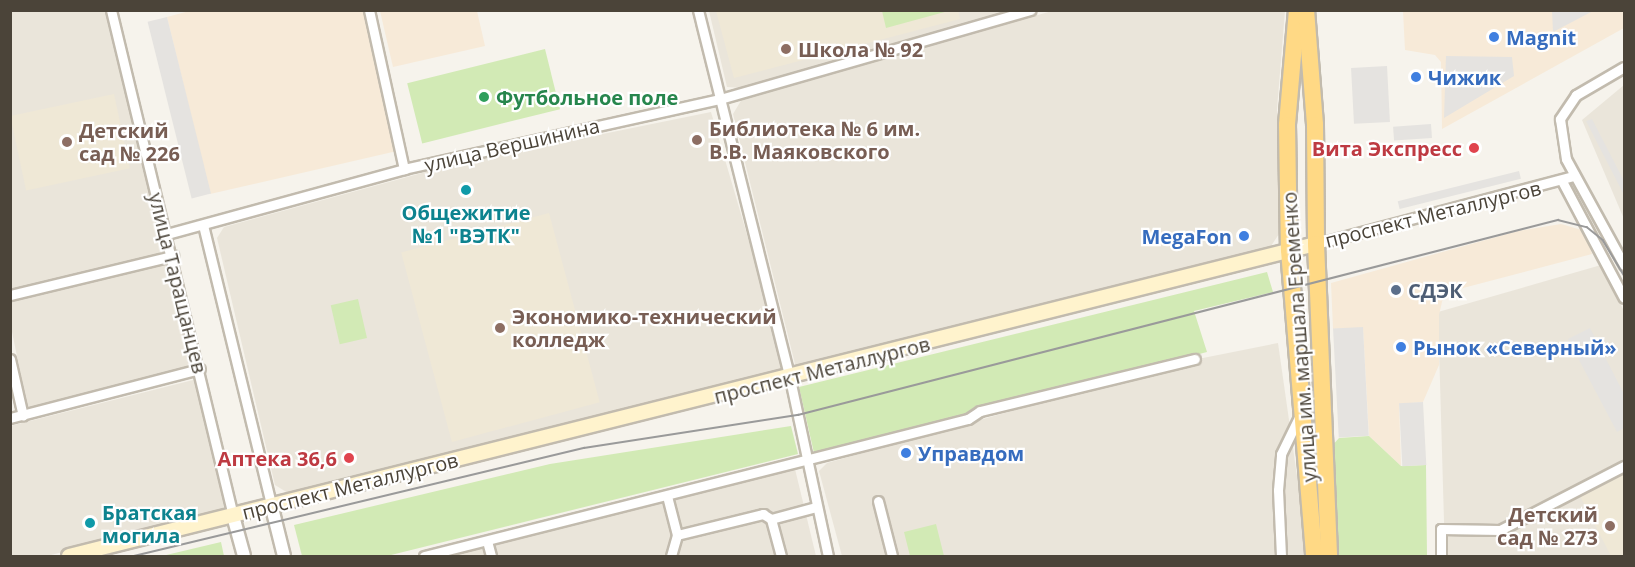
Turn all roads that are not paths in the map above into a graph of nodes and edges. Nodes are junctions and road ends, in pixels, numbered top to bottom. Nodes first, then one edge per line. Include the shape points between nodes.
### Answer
1 (111, 10) edge
2 (369, 10) edge
3 (698, 10) edge
4 (1031, 10) edge
5 (1297, 10) edge
6 (1306, 10) edge
7 (1624, 67) edge
8 (720, 99) junction
9 (1287, 125) junction
10 (1316, 125) junction
11 (404, 170) junction
12 (1574, 176) junction
13 (1562, 181) junction
14 (203, 225) junction
15 (167, 234) junction
16 (1316, 244) junction
17 (1289, 250) junction
18 (173, 256) junction
19 (1624, 265) edge
20 (10, 295) edge
21 (1624, 298) edge
22 (10, 359) edge
23 (1196, 359) dead end
24 (200, 369) junction
25 (790, 378) junction
26 (1301, 412) junction
27 (1325, 412) junction
28 (23, 416) junction
29 (10, 418) edge
30 (807, 461) junction
31 (1624, 466) edge
32 (667, 496) junction
33 (878, 501) dead end
34 (271, 504) junction
35 (816, 507) junction
36 (232, 516) junction
37 (771, 519) junction
38 (677, 535) junction
39 (487, 541) junction
40 (69, 556) edge
41 (244, 556) edge
42 (284, 556) edge
43 (426, 556) edge
44 (491, 556) edge
45 (670, 556) edge
46 (781, 556) edge
47 (828, 556) edge
48 (892, 556) edge
49 (1281, 556) edge
50 (1314, 556) edge
51 (1329, 556) edge
52 (1441, 556) edge

1 - 15 street, улица Таращанцев
2 - 11 street
3 - 8 street
4 - 8 street, улица Вершинина
5 - 9 highway, улица им. маршала Еременко
6 - 10 highway, улица им. маршала Еременко
7 - 12 street via 1587,87 1567,104 1560,119 1561,140
8 - 11 street, улица Вершинина
8 - 25 street
9 - 10 highway via 1307,120
9 - 17 highway, улица им. маршала Еременко
10 - 16 highway, улица им. маршала Еременко
11 - 14 street, улица Вершинина
12 - 13 street, проспект Металлургов
12 - 19 street
13 - 16 street, проспект Металлургов
13 - 21 street
14 - 15 street, улица Вершинина
14 - 34 street, улица Таращанцев
15 - 18 street, улица Таращанцев
16 - 17 main road, проспект Металлургов
16 - 27 highway, улица им. маршала Еременко
17 - 25 main road, проспект Металлургов
17 - 26 highway, улица им. маршала Еременко
18 - 20 street
18 - 24 street, улица Таращанцев
22 - 28 street
23 - 30 street via 980,411 968,419
24 - 28 street
24 - 36 street, улица Таращанцев
25 - 30 street
25 - 34 main road, проспект Металлургов
26 - 27 highway via 1309,417
26 - 49 street via 1281,454
26 - 50 highway, улица им. маршала Еременко
27 - 51 highway, улица им. маршала Еременко
28 - 29 street
30 - 32 street
30 - 35 street
31 - 52 street via 1500,530 1441,529
32 - 38 street
32 - 39 street
33 - 48 street
34 - 36 main road, проспект Металлургов
34 - 42 street, улица Таращанцев
35 - 37 street
35 - 47 street
36 - 40 main road, проспект Металлургов
36 - 41 street, улица Таращанцев
37 - 38 street via 763,514
37 - 46 street
38 - 45 street
39 - 43 street
39 - 44 street

